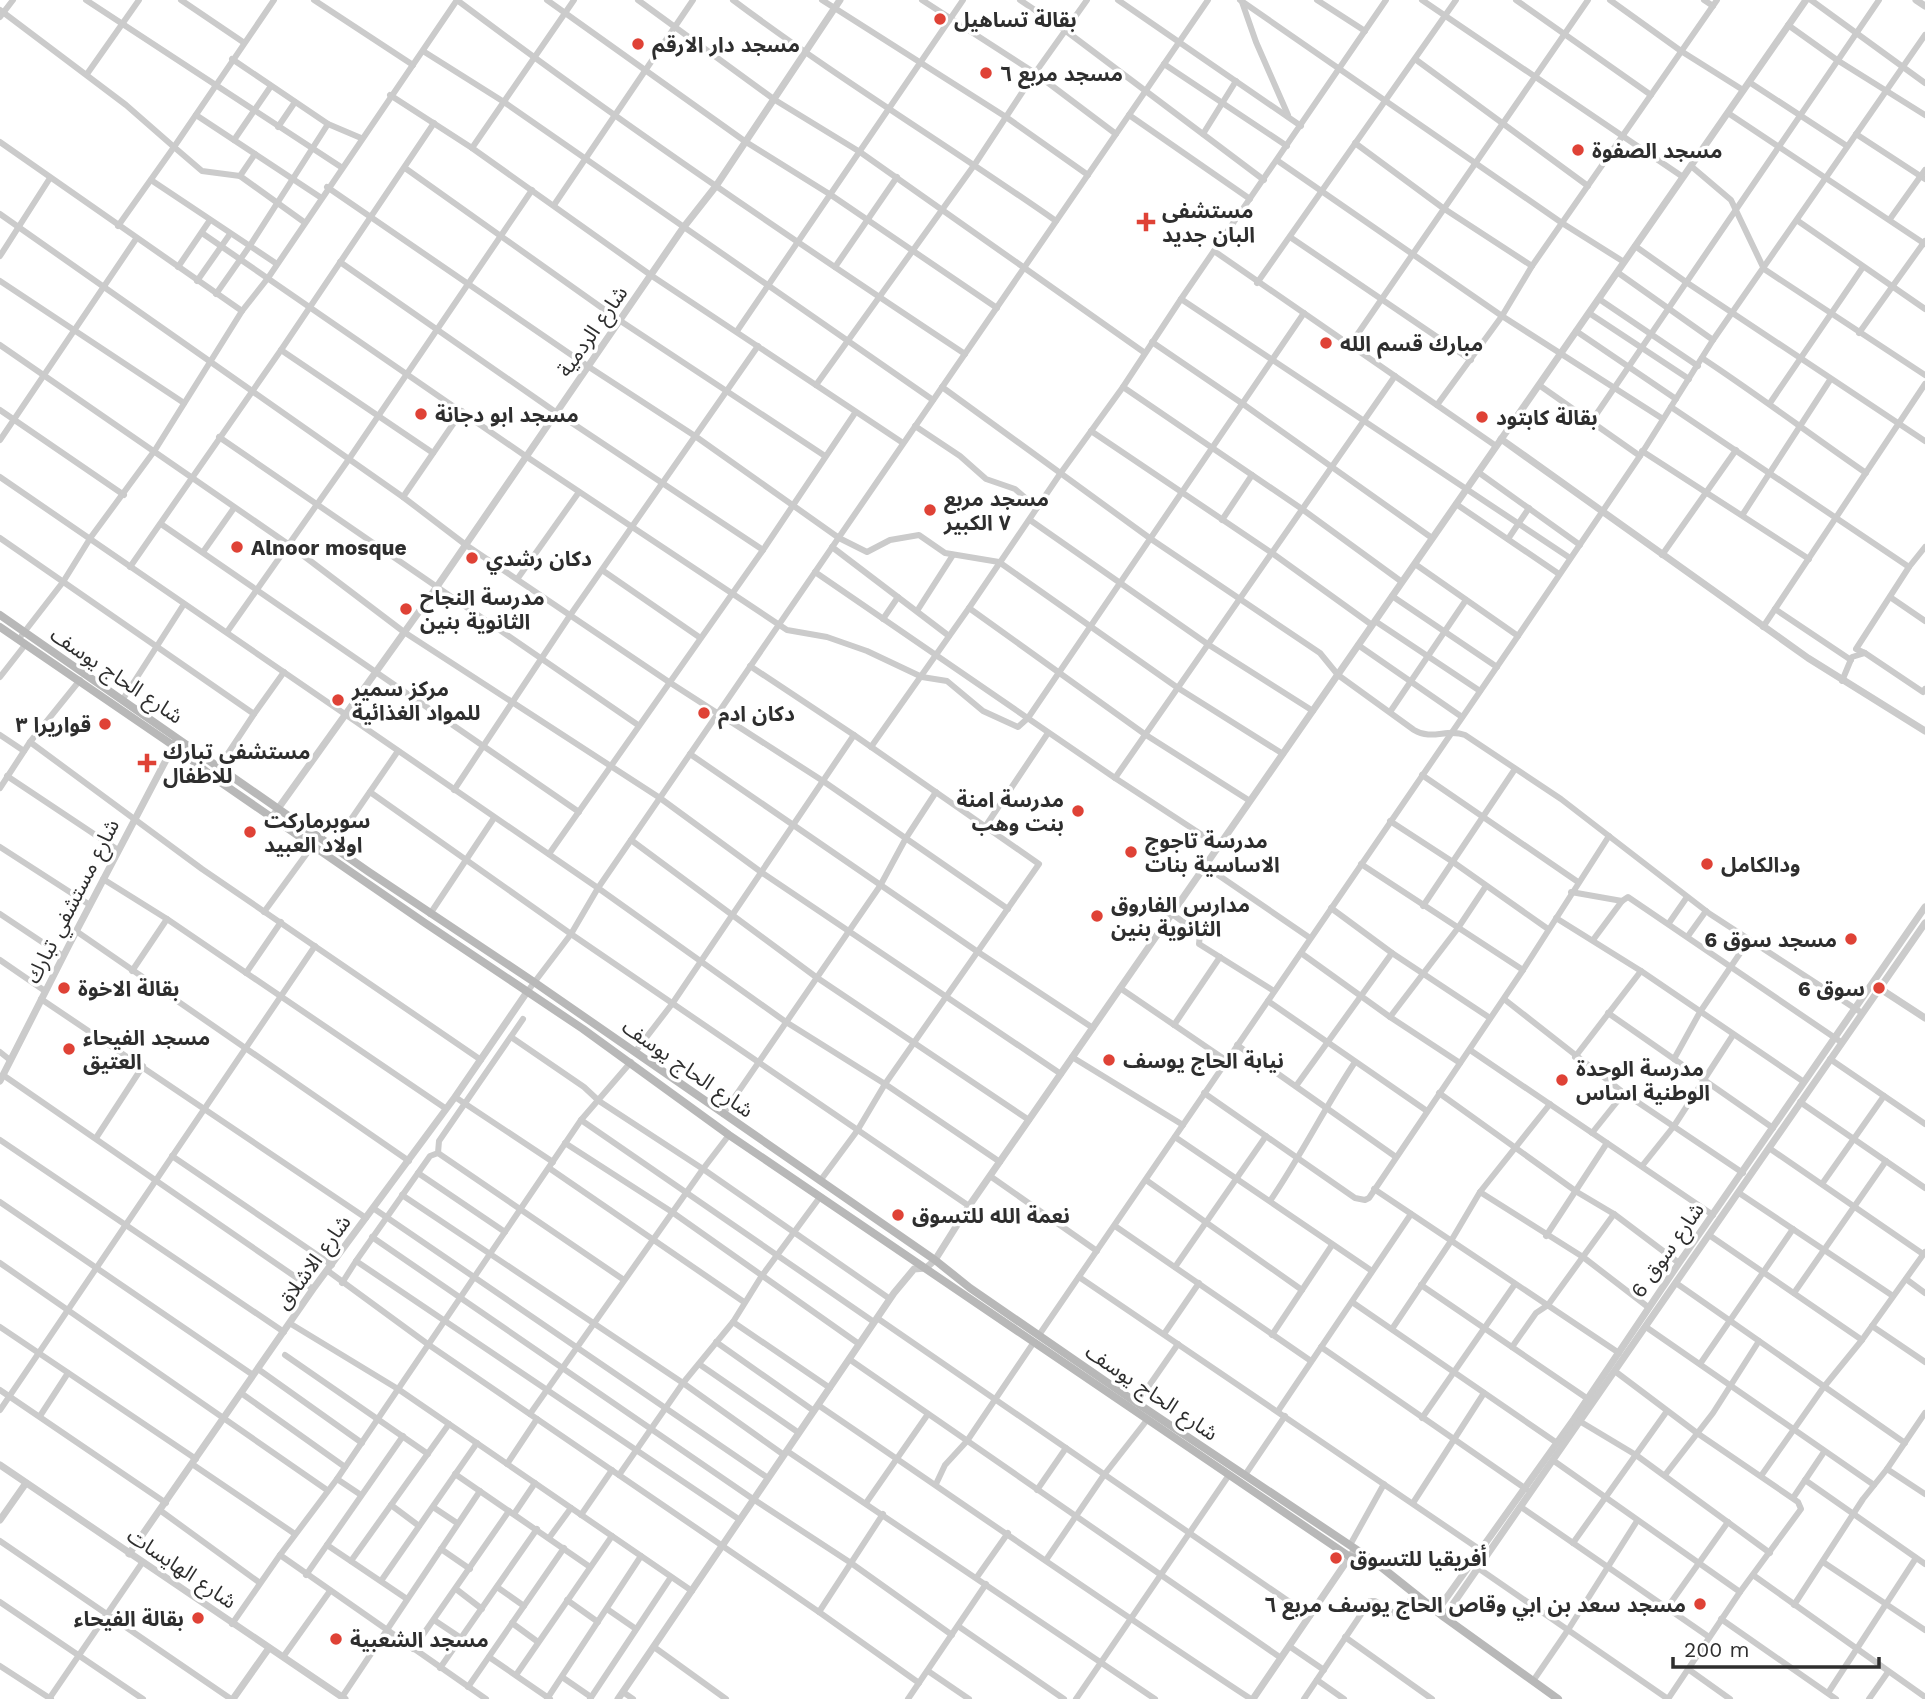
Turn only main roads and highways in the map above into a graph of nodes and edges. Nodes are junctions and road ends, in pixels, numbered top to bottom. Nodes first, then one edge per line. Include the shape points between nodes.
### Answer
1 (0, 615) edge
2 (0, 627) edge
3 (22, 639) junction
4 (176, 742) junction
5 (275, 813) junction
6 (1037, 1339) junction
7 (1375, 1562) junction
8 (1558, 1699) edge

1 - 3 main road, شارع الحاج يوسف
2 - 3 main road, شارع الحاج يوسف
3 - 4 main road, شارع الحاج يوسف
3 - 4 main road, شارع الحاج يوسف via 85,673
4 - 5 main road, شارع الحاج يوسف via 219,767
4 - 5 main road, شارع الحاج يوسف via 214,777
5 - 6 main road, شارع الحاج يوسف via 313,845 730,1135
5 - 6 main road, شارع الحاج يوسف via 534,982 935,1260
6 - 7 main road, شارع الحاج يوسف
6 - 7 main road, شارع الحاج يوسف via 1147,1420 1350,1557
7 - 8 main road, شارع الحاج يوسف

